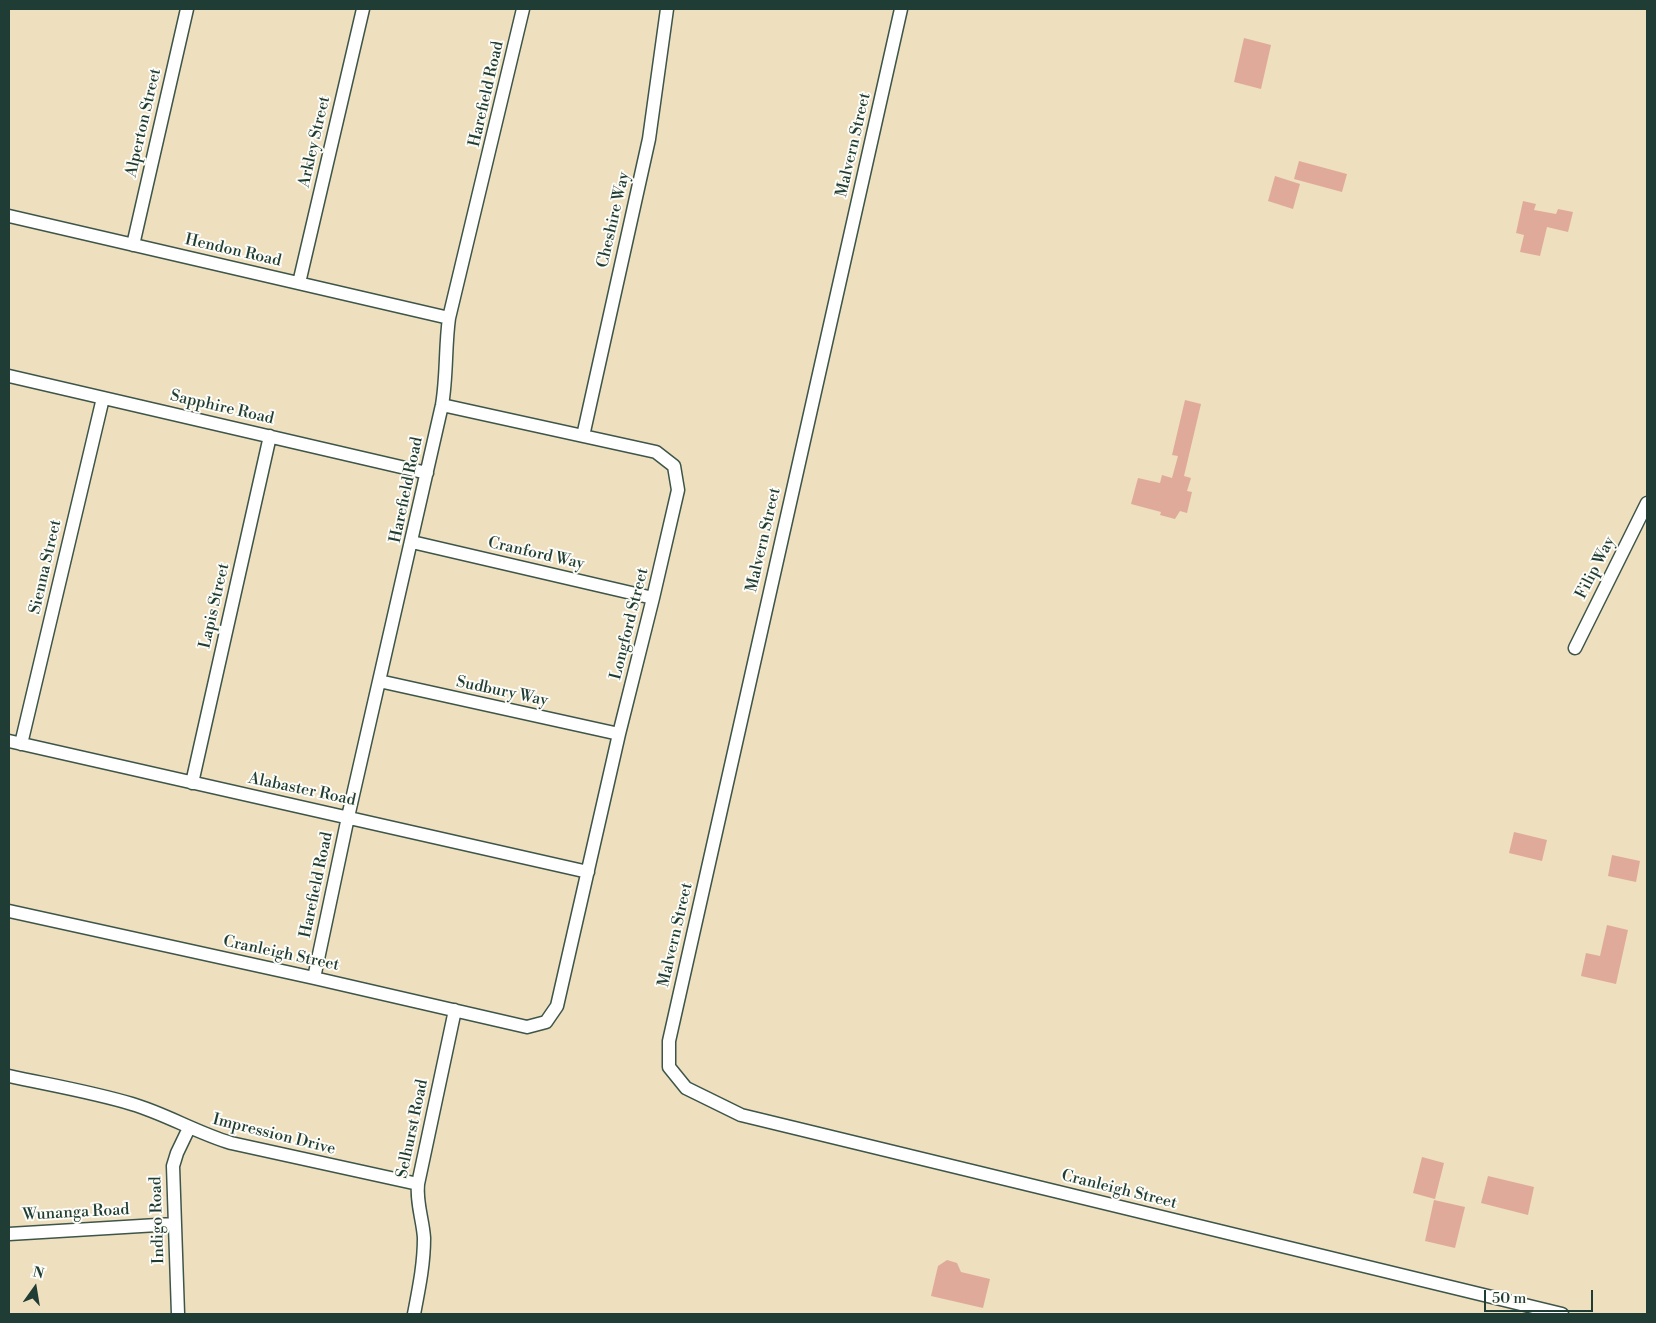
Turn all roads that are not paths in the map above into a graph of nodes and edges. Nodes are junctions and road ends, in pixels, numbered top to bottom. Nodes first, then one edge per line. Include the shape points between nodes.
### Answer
1 (187, 9) edge
2 (362, 9) edge
3 (524, 9) edge
4 (667, 9) edge
5 (901, 9) edge
6 (9, 216) edge
7 (133, 245) junction
8 (299, 283) junction
9 (449, 318) junction
10 (9, 376) edge
11 (103, 398) junction
12 (442, 405) junction
13 (270, 436) junction
14 (583, 436) junction
15 (427, 472) junction
16 (1647, 503) edge
17 (412, 542) junction
18 (653, 598) junction
19 (1575, 648) dead end
20 (379, 681) junction
21 (619, 734) junction
22 (15, 742) edge
23 (192, 783) junction
24 (348, 817) junction
25 (588, 872) junction
26 (9, 911) edge
27 (314, 978) junction
28 (455, 1010) junction
29 (546, 1022) joint
30 (9, 1076) edge
31 (677, 1077) joint
32 (189, 1128) junction
33 (418, 1184) junction
34 (174, 1224) junction
35 (9, 1234) edge
36 (178, 1314) edge
37 (414, 1314) edge
38 (1562, 1314) edge

1 - 7 street, Alperton Street
2 - 8 street, Arkley Street
3 - 9 street, Harefield Road
4 - 14 street, Cheshire Way via 649,139
5 - 31 street, Malvern Street via 668,1041 669,1067
6 - 7 street, Hendon Road
7 - 8 street, Hendon Road
8 - 9 street, Hendon Road
9 - 12 street, Harefield Road
10 - 11 street, Sapphire Road
11 - 13 street, Sapphire Road
11 - 22 street, Sienna Street
12 - 14 street, Longford Street
12 - 15 street, Harefield Road
13 - 15 street, Sapphire Road
13 - 23 street, Lapis Street
14 - 18 street, Longford Street via 656,452 674,466 678,490
15 - 17 street, Harefield Road
16 - 19 street, Filip Way
17 - 18 street, Cranford Way
17 - 20 street, Harefield Road
18 - 21 street, Longford Street
20 - 21 street, Sudbury Way
20 - 24 street, Harefield Road
21 - 25 street, Longford Street
22 - 23 street, Alabaster Road
23 - 24 street, Alabaster Road
24 - 25 street, Alabaster Road
24 - 27 street, Harefield Road
25 - 29 street, Longford Street via 557,1006
26 - 27 street, Cranleigh Street
27 - 28 street, Cranleigh Street
28 - 29 street, Cranleigh Street via 527,1027
28 - 33 street, Selhurst Road
30 - 32 street, Impression Drive via 131,1104
31 - 38 street, Cranleigh Street via 686,1088 740,1115
32 - 33 street, Impression Drive via 231,1143
32 - 34 street, Indigo Road via 173,1166
33 - 37 street, Selhurst Road via 424,1236 423,1270
34 - 35 street, Wunanga Road
34 - 36 street, Indigo Road

